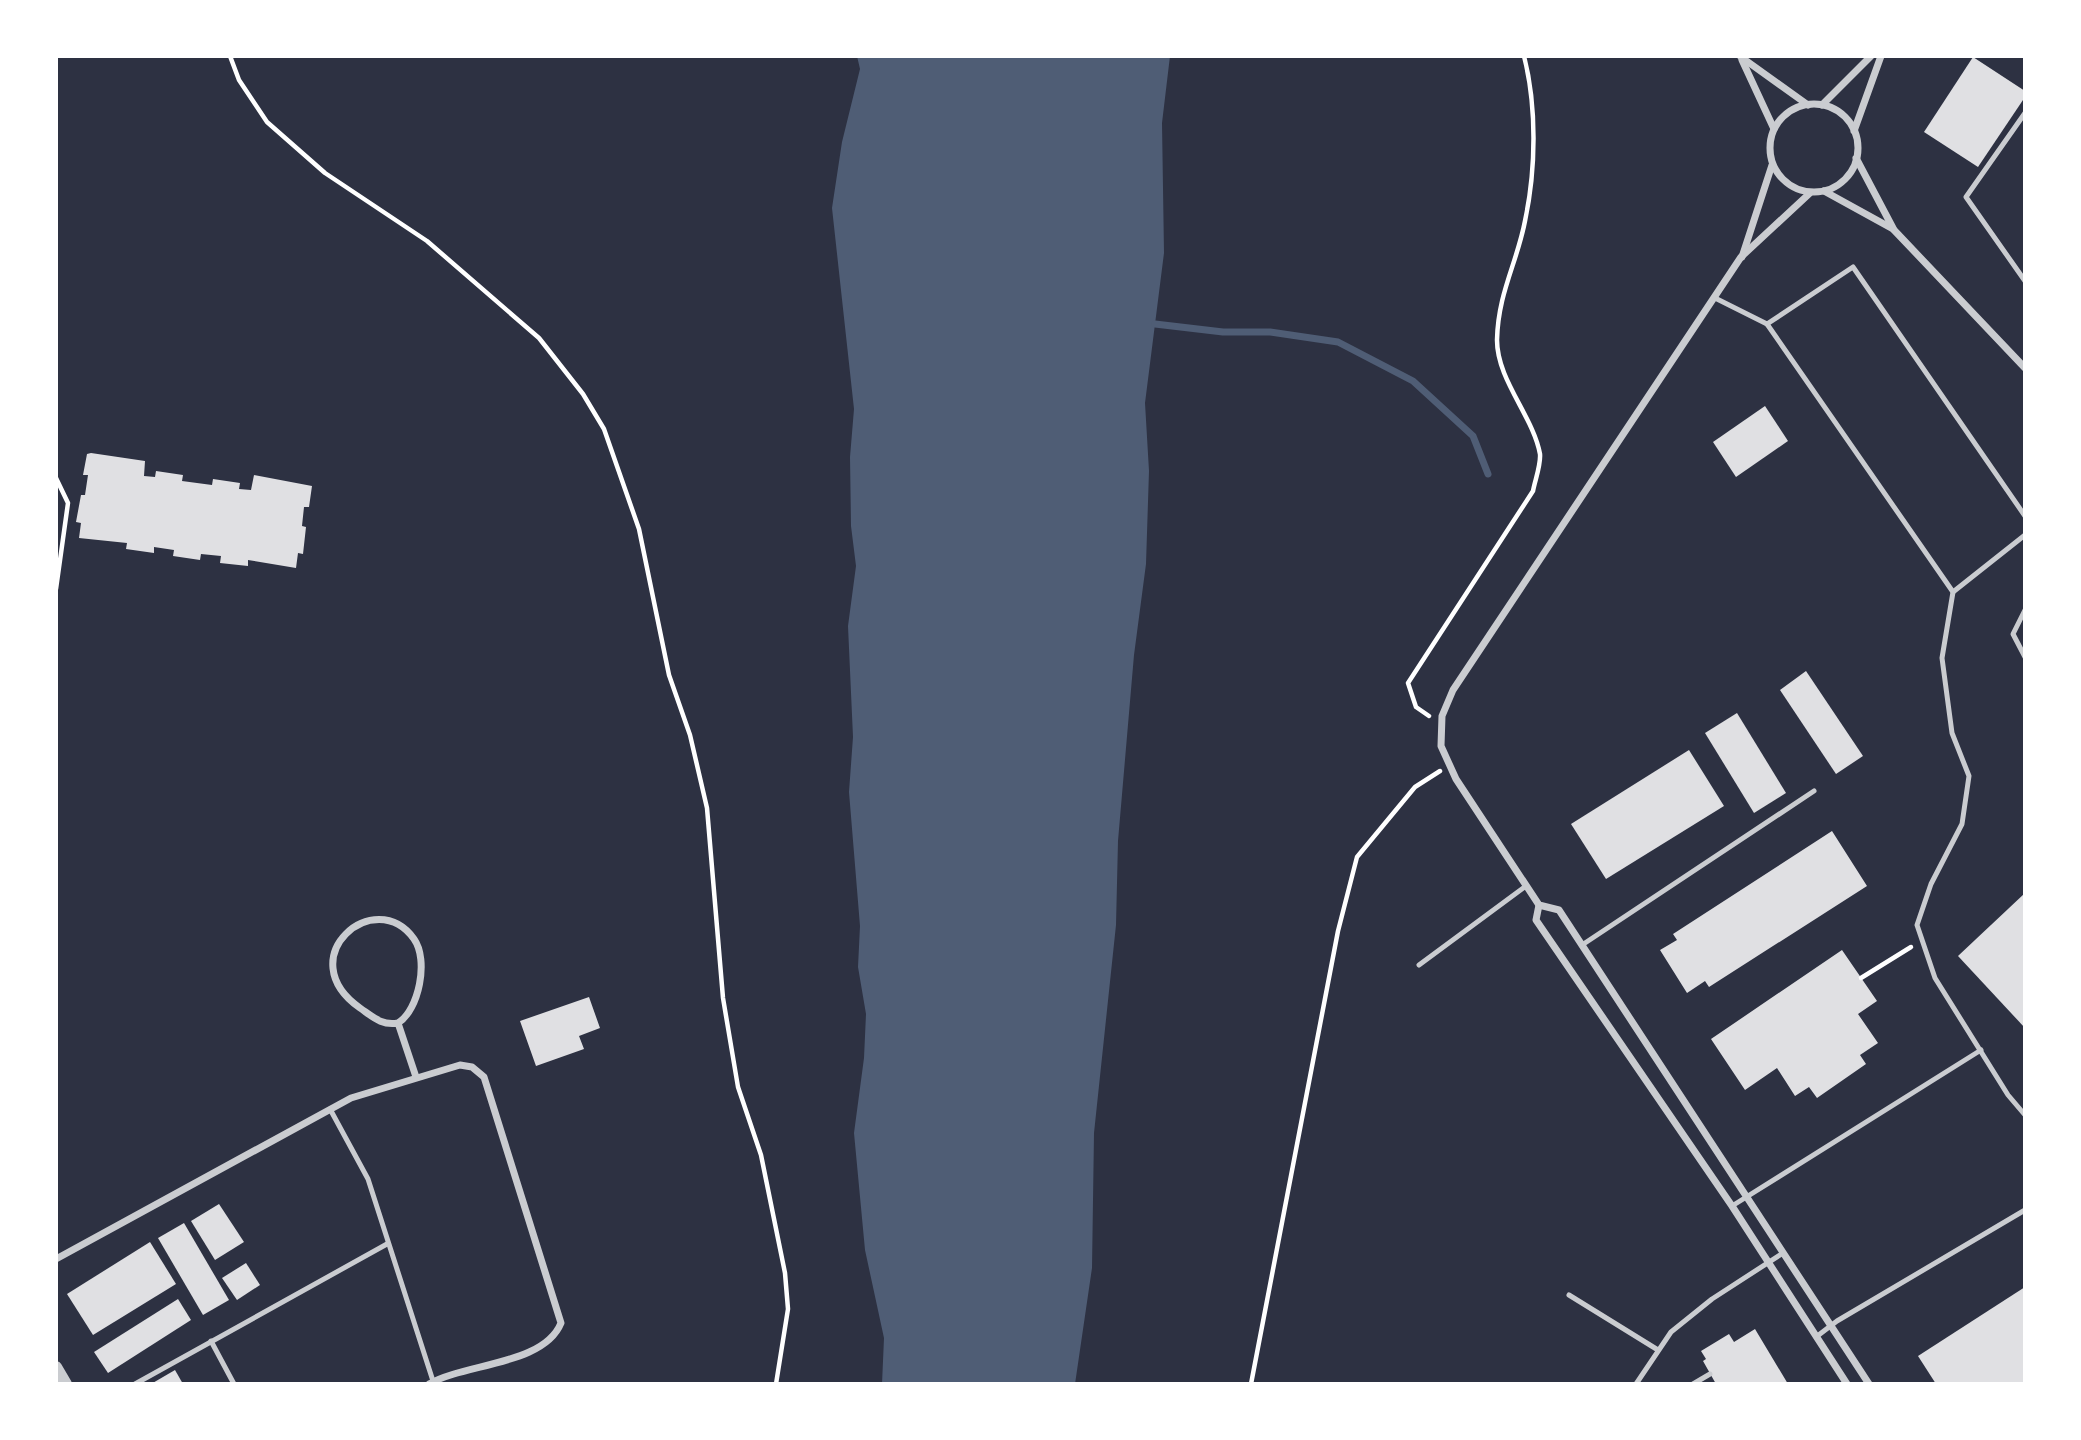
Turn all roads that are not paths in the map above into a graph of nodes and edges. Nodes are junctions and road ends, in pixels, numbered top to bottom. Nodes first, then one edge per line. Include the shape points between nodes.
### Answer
1 (1871, 56) edge
2 (1881, 56) edge
3 (1741, 57) edge
4 (1808, 105) junction
5 (1822, 105) junction
6 (2025, 113) edge
7 (1774, 129) junction
8 (1854, 132) junction
9 (1856, 158) junction
10 (1773, 164) junction
11 (1824, 191) junction
12 (1810, 193) junction
13 (1894, 230) junction
14 (1741, 257) junction
15 (2025, 281) edge
16 (1715, 298) junction
17 (1767, 324) junction
18 (2025, 368) edge
19 (2025, 516) edge
20 (2025, 535) edge
21 (1953, 592) junction
22 (2025, 610) edge
23 (2025, 657) edge
24 (1814, 791) dead end
25 (1526, 886) junction
26 (1539, 905) junction
27 (1582, 946) junction
28 (1419, 965) dead end
29 (398, 1023) junction
30 (1981, 1050) junction
31 (416, 1077) junction
32 (330, 1109) junction
33 (2025, 1115) edge
34 (1746, 1197) junction
35 (1732, 1206) junction
36 (2025, 1210) edge
37 (387, 1244) junction
38 (1783, 1253) junction
39 (56, 1259) edge
40 (1768, 1262) junction
41 (1569, 1295) dead end
42 (1831, 1326) junction
43 (1816, 1337) junction
44 (211, 1341) junction
45 (1658, 1350) junction
46 (56, 1367) edge
47 (1710, 1374) dead end
48 (431, 1383) edge
49 (66, 1384) edge
50 (135, 1384) edge
51 (234, 1384) edge
52 (1636, 1384) edge
53 (1693, 1384) edge
54 (1847, 1384) edge
55 (1869, 1384) edge

1 - 5 street
2 - 8 street
3 - 4 street
3 - 7 street
4 - 5 street
4 - 7 street via 1793,110
5 - 8 street via 1842,115
6 - 15 lane via 1966,197
7 - 10 street via 1770,143
8 - 9 street
9 - 11 street via 1848,176
9 - 13 street
10 - 12 street via 1784,182
10 - 14 street
11 - 12 street
11 - 13 street
12 - 14 street
13 - 18 street
14 - 16 street
16 - 17 lane
16 - 25 street via 1453,691 1442,716 1441,746 1449,764
17 - 19 lane via 1853,267
17 - 21 lane
20 - 21 lane
21 - 30 lane via 1942,658 1952,733 1969,776 1962,824 1931,884 1917,925 1936,978
22 - 23 lane via 2013,634
24 - 27 lane
25 - 26 street
25 - 28 lane
26 - 27 street via 1559,910
26 - 35 street via 1536,920
27 - 34 street
29 - 29 street via 415,1000 421,968 416,941 388,922 356,926 334,950 338,985 379,1021
29 - 31 street
30 - 33 lane
30 - 34 lane
31 - 32 street
31 - 48 street via 460,1065 472,1067 484,1077 561,1323 556,1335 533,1351
32 - 37 lane via 368,1179
32 - 39 street
34 - 35 lane
34 - 38 street
35 - 40 street
36 - 42 lane
37 - 44 lane
37 - 48 lane
38 - 40 lane
38 - 42 street
40 - 43 street
40 - 45 lane via 1701,1307 1671,1332
41 - 45 lane
42 - 43 lane
42 - 55 street
43 - 54 street
44 - 50 lane
44 - 51 lane
45 - 52 lane
46 - 49 street
47 - 53 lane

